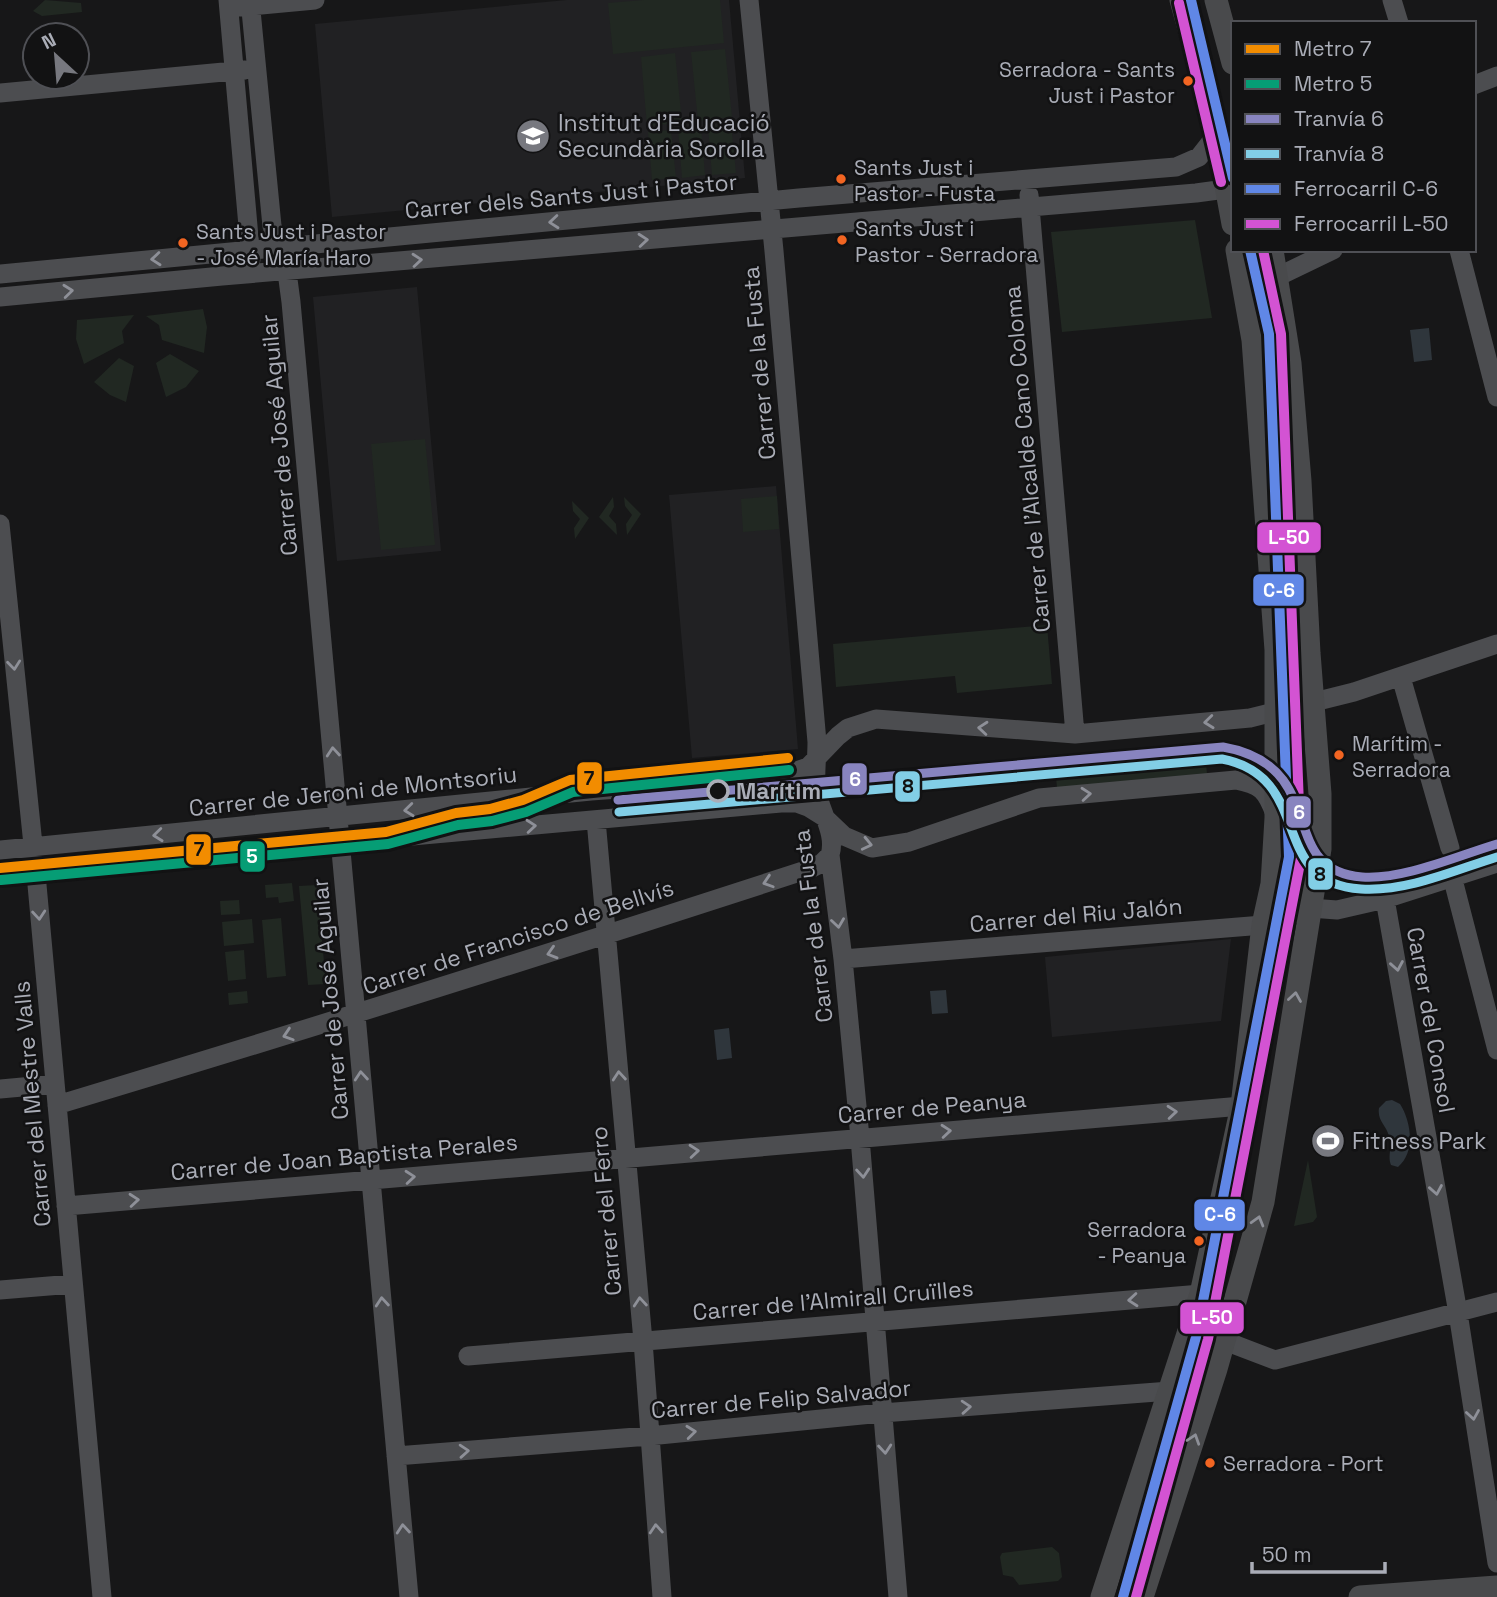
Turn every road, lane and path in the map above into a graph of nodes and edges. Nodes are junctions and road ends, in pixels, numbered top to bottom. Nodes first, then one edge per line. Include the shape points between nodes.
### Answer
1 (315, 0) edge
2 (749, 0) edge
3 (1181, 0) edge
4 (1216, 0) edge
5 (1392, 0) edge
6 (250, 3) edge
7 (228, 4) edge
8 (1398, 21) edge
9 (1231, 56) edge
10 (257, 69) junction
11 (234, 71) junction
12 (1497, 76) edge
13 (1476, 84) edge
14 (0, 93) edge
15 (1217, 135) junction
16 (1028, 180) junction
17 (1230, 188) edge
18 (768, 202) junction
19 (1030, 207) junction
20 (771, 229) junction
21 (279, 247) junction
22 (250, 250) junction
23 (1237, 252) edge
24 (1272, 252) edge
25 (1329, 252) edge
26 (1460, 252) edge
27 (287, 272) junction
28 (0, 274) edge
29 (253, 274) junction
30 (1277, 277) junction
31 (0, 297) edge
32 (1497, 397) edge
33 (0, 524) edge
34 (5, 619) edge
35 (1497, 644) edge
36 (1401, 677) junction
37 (1314, 700) junction
38 (1277, 713) junction
39 (1074, 734) junction
40 (817, 758) junction
41 (338, 817) junction
42 (824, 817) junction
43 (1276, 818) junction
44 (596, 820) junction
45 (341, 842) junction
46 (33, 847) junction
47 (1450, 848) dead end
48 (0, 850) edge
49 (830, 855) junction
50 (1497, 863) edge
51 (36, 874) junction
52 (1452, 876) junction
53 (0, 877) edge
54 (1385, 899) junction
55 (1310, 908) junction
56 (1263, 925) junction
57 (605, 936) junction
58 (843, 960) junction
59 (356, 1014) junction
60 (1497, 1050) edge
61 (54, 1084) junction
62 (0, 1089) edge
63 (57, 1105) junction
64 (1242, 1106) junction
65 (860, 1138) junction
66 (626, 1157) junction
67 (371, 1181) junction
68 (66, 1206) junction
69 (74, 1284) junction
70 (0, 1290) edge
71 (1201, 1294) junction
72 (1497, 1301) edge
73 (1458, 1313) junction
74 (875, 1321) junction
75 (1225, 1340) junction
76 (643, 1341) junction
77 (468, 1356) dead end
78 (1170, 1391) junction
79 (882, 1413) junction
80 (649, 1436) junction
81 (396, 1456) junction
82 (1497, 1563) edge
83 (1497, 1587) edge
84 (102, 1597) edge
85 (409, 1597) edge
86 (662, 1597) edge
87 (898, 1597) edge
88 (1102, 1597) edge
89 (1142, 1597) edge
90 (1360, 1597) edge

1 - 6 street
2 - 18 street, Carrer de la Fusta
3 - 15 main road
4 - 9 main road
5 - 8 street
6 - 7 street
6 - 10 street, Carrer de José Aguilar
7 - 11 street
10 - 11 street
10 - 21 street, Carrer de José Aguilar via 272,226
11 - 14 street
11 - 22 street
12 - 13 street
15 - 16 street, Carrer dels Sants Just i Pastor via 1187,164
15 - 17 main road
16 - 18 street, Carrer dels Sants Just i Pastor
16 - 19 street, Carrer de l'Alcalde Cano Coloma
17 - 19 street
18 - 20 street, Carrer de la Fusta
18 -> 21 street, Carrer dels Sants Just i Pastor
19 - 20 street
19 - 39 street, Carrer de l'Alcalde Cano Coloma
27 -> 20 street
20 - 40 street, Carrer de la Fusta
21 - 22 street, Carrer dels Sants Just i Pastor
21 - 27 street, Carrer de José Aguilar
22 -> 28 street, Carrer dels Sants Just i Pastor
22 - 29 street
23 - 38 main road via 1253,340
24 - 30 main road
25 - 30 street
26 - 32 street
27 - 29 street
41 -> 27 street, Carrer de José Aguilar
31 -> 29 street
30 - 37 main road via 1290,363
33 - 34 street, Carrer del Mestre Valls
34 -> 46 street, Carrer del Mestre Valls
35 - 36 street, Carrer de Jeroni de Montsoriu
36 - 37 street, Carrer de Jeroni de Montsoriu
36 - 47 street
37 - 38 street, Carrer de Jeroni de Montsoriu
37 - 55 main road via 1320,849
38 -> 39 street, Carrer de Jeroni de Montsoriu
38 - 43 main road
39 -> 40 street, Carrer de Jeroni de Montsoriu via 876,719 848,728
40 -> 41 street, Carrer de Jeroni de Montsoriu via 808,767 779,777
40 - 42 street, Carrer de la Fusta via 816,786
41 - 45 street, Carrer de José Aguilar
41 -> 46 street, Carrer de Jeroni de Montsoriu
42 -> 43 street via 844,836 872,848 909,842 1039,798 1236,780 1255,784 1265,793
42 - 44 street via 797,803 781,803
42 - 49 street, Carrer de la Fusta via 831,833
43 - 56 main road via 1272,884
45 -> 44 street
44 - 57 street, Carrer del Ferro
45 - 51 street
45 - 59 street, Carrer de José Aguilar
46 - 48 street, Carrer de Jeroni de Montsoriu
46 - 51 street, Carrer del Mestre Valls
49 -> 57 street, Carrer de Francisco de Bellvís via 812,868
49 -> 58 street, Carrer de la Fusta
50 - 52 street
51 - 53 street
51 -> 61 street, Carrer del Mestre Valls
52 - 54 street
52 - 60 street
54 - 55 street via 1337,911
54 -> 73 street, Carrer del Consol
55 - 56 street, Carrer del Riu Jalón
75 -> 55 main road via 1263,1202
56 - 58 street, Carrer del Riu Jalón
56 - 64 main road
57 -> 59 street, Carrer de Francisco de Bellvís
66 -> 57 street, Carrer del Ferro
58 - 65 street, Carrer de la Fusta
59 -> 63 street, Carrer de Francisco de Bellvís
67 -> 59 street, Carrer de José Aguilar
61 - 62 street
61 - 63 street, Carrer del Mestre Valls
63 - 68 street, Carrer del Mestre Valls
65 -> 64 street, Carrer de Peanya
64 - 71 main road
66 -> 65 street, Carrer de Peanya
65 -> 74 street, Carrer de la Fusta
67 -> 66 street, Carrer de Joan Baptista Perales
76 -> 66 street, Carrer del Ferro
68 -> 67 street, Carrer de Joan Baptista Perales
81 -> 67 street, Carrer de José Aguilar
68 - 69 street, Carrer del Mestre Valls
69 - 70 street
69 - 84 street, Carrer del Mestre Valls
71 -> 74 street, Carrer de l'Almirall Cruïlles
71 - 78 main road
72 - 73 street
73 - 75 street via 1275,1360
73 -> 82 street, Carrer del Consol
74 - 76 street, Carrer de l'Almirall Cruïlles
74 - 79 street, Carrer de la Fusta
89 -> 75 main road
76 - 77 street, Carrer de l'Almirall Cruïlles
76 - 80 street, Carrer del Ferro
79 -> 78 street, Carrer de Felip Salvador
78 - 88 main road
80 -> 79 street, Carrer de Felip Salvador
79 -> 87 street, Carrer de la Fusta
81 -> 80 street, Carrer de Felip Salvador
86 -> 80 street, Carrer del Ferro
85 -> 81 street, Carrer de José Aguilar
83 - 90 main road

